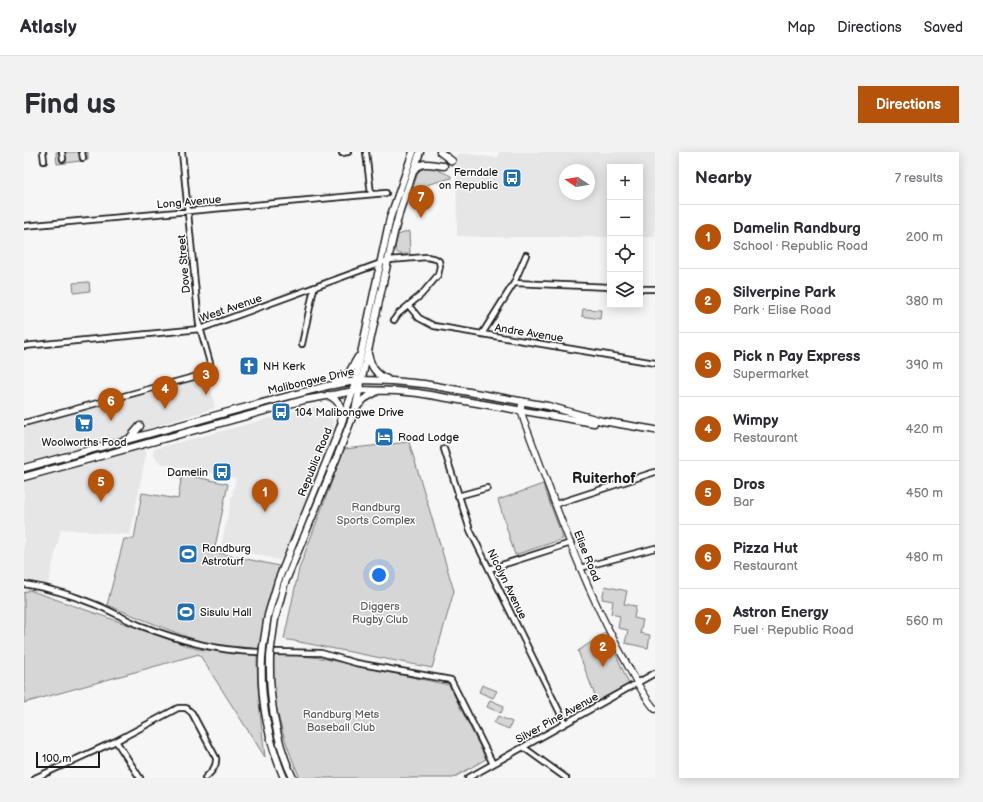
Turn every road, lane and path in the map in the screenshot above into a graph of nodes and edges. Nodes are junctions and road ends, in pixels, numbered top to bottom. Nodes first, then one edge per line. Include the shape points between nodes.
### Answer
1 (43, 152) edge
2 (62, 152) edge
3 (182, 152) edge
4 (348, 152) edge
5 (366, 152) edge
6 (413, 152) edge
7 (420, 152) edge
8 (440, 152) edge
9 (342, 153) edge
10 (63, 160) dead end
11 (44, 161) dead end
12 (452, 161) dead end
13 (444, 166) dead end
14 (414, 170) junction
15 (386, 193) dead end
16 (371, 194) junction
17 (188, 211) junction
18 (24, 226) edge
19 (526, 255) dead end
20 (389, 260) junction
21 (380, 264) junction
22 (514, 283) junction
23 (607, 287) edge
24 (314, 288) junction
25 (643, 288) edge
26 (655, 288) edge
27 (409, 306) junction
28 (394, 320) dead end
29 (200, 329) junction
30 (482, 334) junction
31 (302, 344) dead end
32 (24, 346) edge
33 (361, 352) junction
34 (368, 353) junction
35 (655, 362) edge
36 (362, 380) junction
37 (355, 381) junction
38 (392, 381) junction
39 (327, 386) junction
40 (386, 390) junction
41 (356, 391) junction
42 (328, 395) junction
43 (522, 401) junction
44 (355, 410) junction
45 (521, 410) junction
46 (24, 423) edge
47 (655, 431) edge
48 (154, 432) junction
49 (338, 433) junction
50 (128, 440) junction
51 (444, 449) dead end
52 (24, 468) edge
53 (655, 472) edge
54 (24, 476) edge
55 (487, 488) dead end
56 (458, 496) junction
57 (556, 504) junction
58 (571, 543) junction
59 (655, 548) edge
60 (580, 568) junction
61 (489, 569) junction
62 (24, 584) edge
63 (30, 585) junction
64 (24, 588) edge
65 (258, 652) dead end
66 (276, 652) dead end
67 (655, 673) edge
68 (638, 683) junction
69 (655, 709) edge
70 (565, 723) junction
71 (116, 741) junction
72 (523, 747) junction
73 (493, 764) junction
74 (35, 778) edge
75 (140, 778) edge
76 (205, 778) edge
77 (284, 778) edge
78 (292, 778) edge
79 (468, 778) edge
80 (566, 778) edge

1 - 11 street
2 - 10 street
3 - 17 street, Dove Street
4 - 9 street
5 - 16 street
6 - 21 main road, Republic Road via 390,218
7 - 14 main road, Republic Road
8 - 12 main road
13 - 14 main road via 422,163
14 - 20 main road, Republic Road via 400,210
15 - 16 street, Long Avenue
16 - 17 street, Long Avenue
17 - 18 street, Long Avenue
17 - 29 street, Dove Street
19 - 22 street
20 - 21 street, West Avenue
20 - 27 street, West Avenue via 432,257 439,261 440,269 434,281
20 - 34 main road, Republic Road
21 - 24 street, West Avenue
21 - 33 main road, Republic Road
22 - 23 street
22 - 30 street
24 - 29 street, West Avenue
24 - 31 street
25 - 26 street
27 - 28 street
27 - 30 street, Andre Avenue via 428,324
29 - 32 street, West Avenue
29 - 46 street, Dove Street via 210,358 208,372
30 - 35 street, Andre Avenue
33 - 37 main road, Republic Road
33 - 39 main road via 347,376
34 - 36 main road, Republic Road
34 - 38 main road via 377,373
36 - 37 main road, Malibongwe Drive
36 - 38 main road, Malibongwe Drive
36 - 41 main road, Republic Road
37 - 39 main road, Malibongwe Drive
37 - 41 main road, Republic Road
38 - 43 main road, Malibongwe Drive
39 - 48 main road, Malibongwe Drive
40 - 41 main road, Malibongwe Drive
40 - 44 main road via 370,395
40 - 45 main road, Malibongwe Drive
41 - 42 main road, Malibongwe Drive
41 - 44 main road, Republic Road
41 - 49 main road, Republic Road
42 - 49 main road via 336,399 341,408
42 - 54 main road, Malibongwe Drive
43 - 45 street, Elise Road
43 - 47 main road, Malibongwe Drive
44 - 78 main road, Republic Road, bridge via 284,585 274,619 270,687 274,719
45 - 47 main road, Malibongwe Drive
45 - 57 street, Elise Road
48 - 50 main road, Malibongwe Drive
48 - 50 main road via 140,427
49 - 77 main road, Republic Road, bridge via 276,586 268,615 262,658 265,715
50 - 52 main road, Malibongwe Drive
51 - 56 street, Nicolyn Avenue
53 - 57 street
55 - 56 street
56 - 61 street, Nicolyn Avenue via 470,530
57 - 58 street, Elise Road
58 - 60 street, Elise Road
58 - 61 street
59 - 60 street
60 - 68 street, Elise Road via 608,629
61 - 70 street, Nicolyn Avenue
62 - 63 street
63 - 64 street
63 - 65 street via 80,598 138,624 194,644
66 - 73 street via 321,653 356,663 451,680
67 - 68 street, Silver Pine Avenue
68 - 69 street, Elise Road
68 - 70 street, Silver Pine Avenue
70 - 72 street, Silver Pine Avenue
71 - 74 street
71 - 75 street
71 - 76 street via 178,708 186,708 192,713 216,758 214,768
72 - 73 street, Silver Pine Avenue
72 - 80 street
73 - 79 street, Silver Pine Avenue

